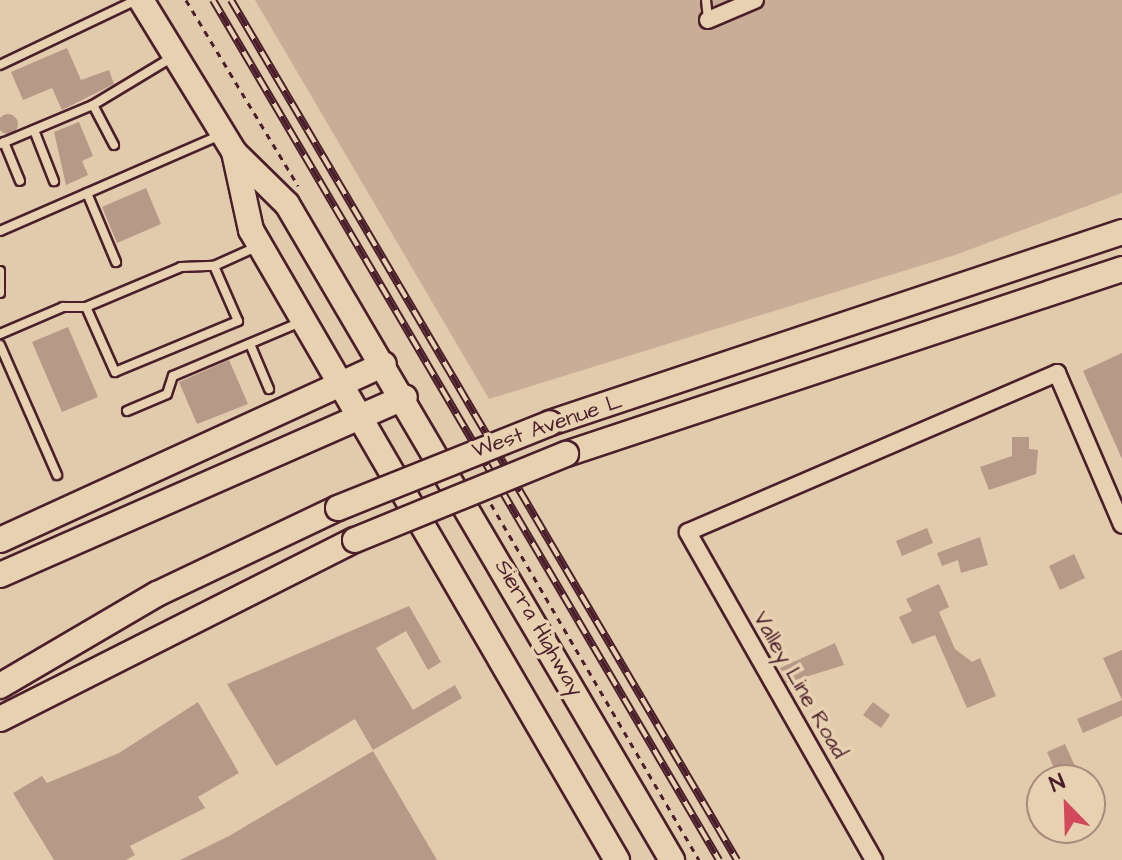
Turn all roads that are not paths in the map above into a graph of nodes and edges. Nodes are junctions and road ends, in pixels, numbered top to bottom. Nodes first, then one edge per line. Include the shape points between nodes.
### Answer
1 (138, 0) edge
2 (706, 0) edge
3 (755, 0) edge
4 (708, 20) joint
5 (175, 55) junction
6 (0, 65) edge
7 (93, 105) junction
8 (34, 130) junction
9 (2, 143) edge
10 (229, 143) junction
11 (114, 145) dead end
12 (20, 181) dead end
13 (54, 181) dead end
14 (87, 193) junction
15 (0, 231) edge
16 (1122, 232) edge
17 (261, 245) junction
18 (116, 262) dead end
19 (214, 266) junction
20 (1122, 269) edge
21 (0, 271) edge
22 (0, 293) edge
23 (86, 307) junction
24 (305, 320) junction
25 (0, 334) edge
26 (250, 344) junction
27 (0, 345) edge
28 (384, 364) junction
29 (345, 386) junction
30 (269, 389) dead end
31 (405, 397) junction
32 (127, 411) dead end
33 (361, 418) junction
34 (57, 475) dead end
35 (1122, 525) edge
36 (0, 540) edge
37 (0, 575) edge
38 (115, 619) junction
39 (168, 630) junction
40 (0, 669) edge
41 (0, 686) edge
42 (0, 719) edge
43 (0, 734) edge
44 (617, 860) edge
45 (672, 860) edge
46 (874, 860) edge

1 - 5 main road
1 - 6 lane
2 - 4 lane
3 - 4 street
5 - 7 lane
5 - 10 main road
7 - 8 lane
7 - 11 lane
8 - 9 lane
8 - 13 lane
9 - 12 lane
10 - 14 lane
10 - 17 main road
10 - 28 main road via 287,204
14 - 15 lane
14 - 18 lane
16 - 38 main road, West Avenue L, bridge via 550,423 338,508
17 - 19 lane
17 - 24 main road
19 - 23 lane via 181,267
19 - 23 lane via 238,321 115,372
20 - 39 main road, West Avenue L, bridge via 566,454 355,540
21 - 22 lane
23 - 25 lane via 63,307
24 - 26 lane
24 - 29 main road
26 - 30 lane
26 - 32 lane via 173,376 167,394
27 - 34 lane
28 - 29 main road
28 - 31 main road, Sierra Highway
29 - 33 main road
29 - 36 main road
31 - 33 main road
31 - 45 main road, Sierra Highway
33 - 37 main road
33 - 44 main road
35 - 46 street, Valley Line Road via 1057,373 688,532
38 - 40 main road
38 - 41 main road, West Avenue L
39 - 42 main road, West Avenue L
39 - 43 main road

